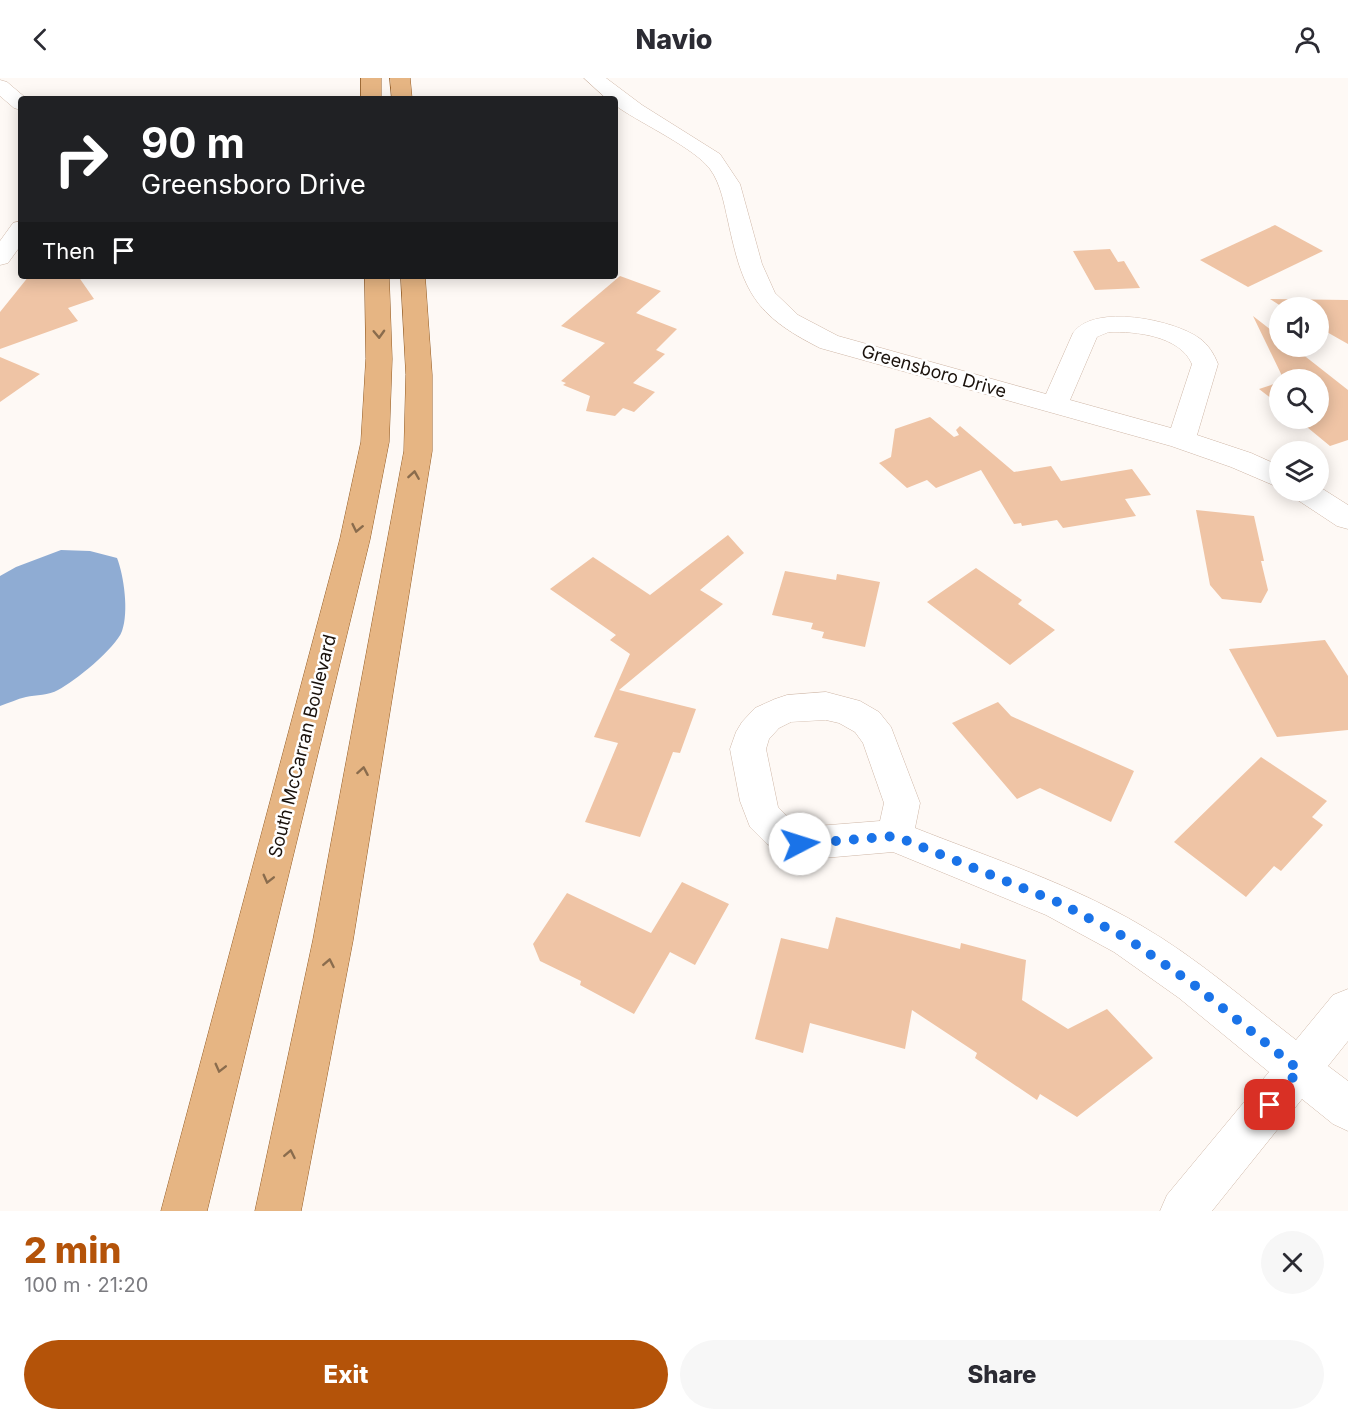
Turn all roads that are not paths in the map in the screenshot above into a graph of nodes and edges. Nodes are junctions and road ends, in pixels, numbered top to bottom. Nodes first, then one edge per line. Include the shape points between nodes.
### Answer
1 (370, 78) edge
2 (400, 78) edge
3 (594, 78) edge
4 (0, 86) edge
5 (371, 96) edge
6 (402, 96) edge
7 (617, 96) edge
8 (618, 97) edge
9 (18, 101) edge
10 (18, 232) edge
11 (0, 258) edge
12 (377, 279) edge
13 (413, 279) edge
14 (1054, 405) junction
15 (1181, 440) junction
16 (1269, 473) edge
17 (1320, 501) edge
18 (1348, 519) edge
19 (895, 836) junction
20 (1348, 1010) edge
21 (1299, 1070) junction
22 (1348, 1109) edge
23 (184, 1211) edge
24 (278, 1211) edge
25 (1184, 1211) edge

1 - 5 main road
2 - 6 main road
3 - 7 street, Greensboro Drive
4 - 9 street
8 - 14 street, Greensboro Drive via 710,156 719,166 732,190 758,285 767,302 801,330 829,342
10 - 11 street
12 -> 23 main road, South McCarran Boulevard via 380,359 375,442 355,539
24 -> 13 main road via 333,940 418,451 419,375
14 - 15 street, Greensboro Drive
14 - 15 street via 1086,333 1113,324 1177,337 1191,344 1205,364
15 - 16 street, Greensboro Drive
17 - 18 street
19 - 19 street via 800,844 780,833 763,816 758,801 748,749 754,732 767,718 788,709 826,706 848,711 867,722 879,737 902,803
19 - 21 street via 1060,903 1128,939 1193,984
20 - 21 street
21 - 22 street
21 - 25 street

